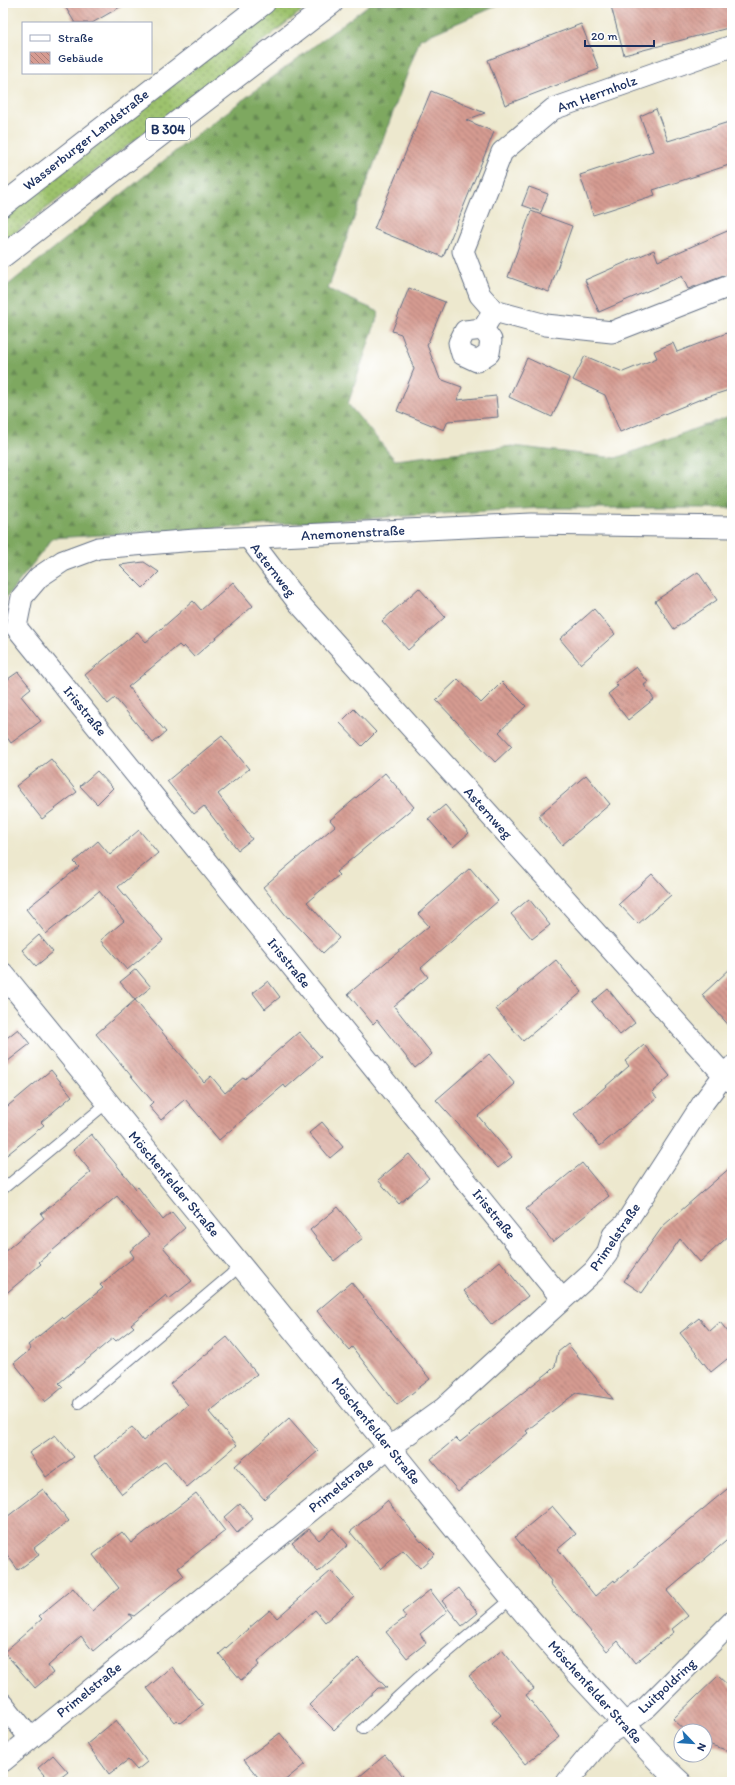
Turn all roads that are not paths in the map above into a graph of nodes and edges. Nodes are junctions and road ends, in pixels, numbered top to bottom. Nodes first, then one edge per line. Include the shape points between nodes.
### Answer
1 (264, 3) edge
2 (332, 3) edge
3 (732, 46) edge
4 (3, 205) edge
5 (3, 256) edge
6 (732, 285) edge
7 (494, 311) junction
8 (483, 329) dead end
9 (732, 527) edge
10 (249, 538) junction
11 (16, 627) joint
12 (3, 974) edge
13 (729, 1075) edge
14 (107, 1103) junction
15 (3, 1190) edge
16 (241, 1264) junction
17 (562, 1298) junction
18 (79, 1403) dead end
19 (389, 1447) junction
20 (511, 1599) junction
21 (732, 1622) edge
22 (3, 1704) edge
23 (624, 1724) junction
24 (363, 1729) dead end
25 (30, 1738) junction
26 (3, 1761) edge
27 (567, 1782) edge
28 (680, 1782) edge

1 - 4 street, Wasserburger Landstraße / B 304
2 - 5 street, B 304
3 - 7 street, Am Herrnholz via 553,109 502,152 463,251 480,295
6 - 7 street via 612,332 546,325
7 - 8 street
9 - 10 street, Anemonenstraße via 531,524
10 - 11 street, Anemonenstraße via 98,548 63,560 39,576 22,597
10 - 13 street, Asternweg via 297,601
11 - 17 street, Irisstraße
12 - 14 street, Möschenfelder Straße
13 - 17 street, Primelstraße via 703,1103 625,1224 614,1235 607,1254 594,1271
14 - 15 lane
14 - 16 street, Möschenfelder Straße
16 - 18 lane
16 - 19 street, Möschenfelder Straße
17 - 19 street, Primelstraße via 444,1408
19 - 20 street, Möschenfelder Straße
19 - 25 street, Primelstraße
20 - 23 street, Möschenfelder Straße
20 - 24 lane
21 - 23 street, Luitpoldring via 646,1707
22 - 25 street
23 - 27 street, Luitpoldring via 606,1735
23 - 28 street, Möschenfelder Straße
25 - 26 street, Primelstraße

